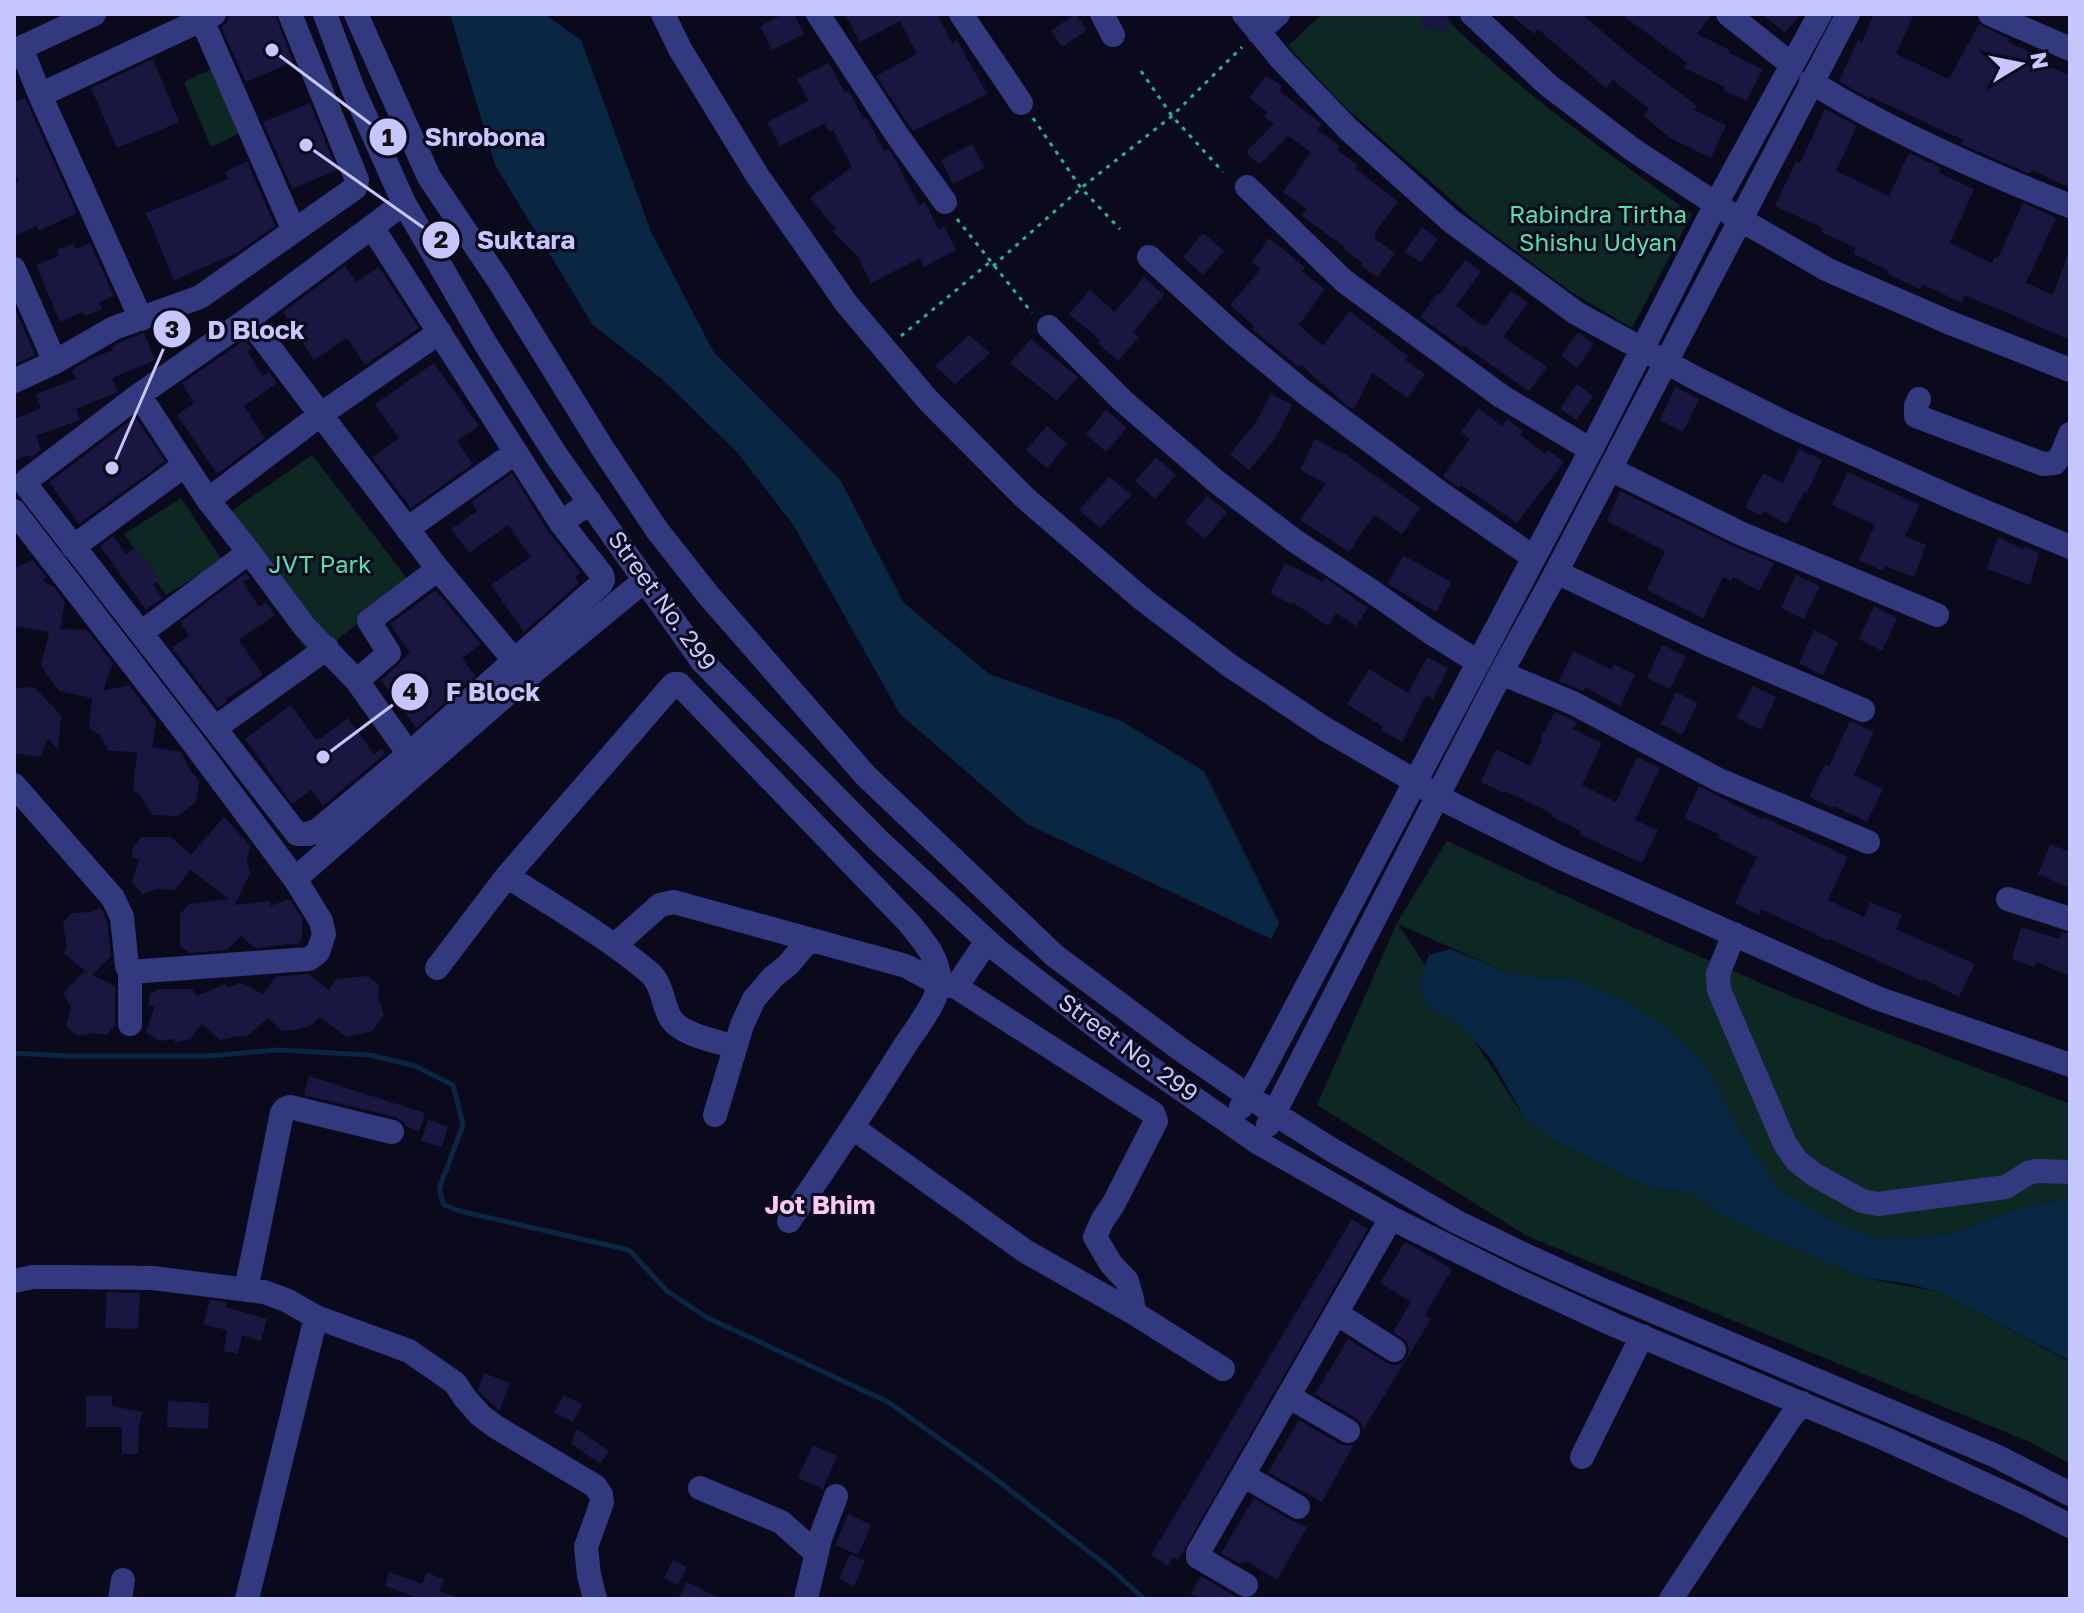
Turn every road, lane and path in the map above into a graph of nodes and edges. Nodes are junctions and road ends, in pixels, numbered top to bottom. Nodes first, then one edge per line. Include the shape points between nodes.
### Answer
1 (94, 14) edge
2 (290, 14) edge
3 (325, 14) edge
4 (356, 14) edge
5 (663, 14) edge
6 (818, 14) edge
7 (961, 14) edge
8 (1278, 14) edge
9 (1472, 14) edge
10 (1728, 14) edge
11 (1820, 14) edge
12 (1848, 14) edge
13 (1990, 14) edge
14 (208, 17) edge
15 (1251, 23) edge
16 (2070, 49) edge
17 (18, 50) edge
18 (1792, 65) junction
19 (1141, 71) dead end
20 (1811, 81) junction
21 (40, 95) junction
22 (1027, 110) joint
23 (1172, 116) junction
24 (388, 169) junction
25 (1223, 172) dead end
26 (358, 184) junction
27 (1247, 187) dead end
28 (1081, 188) junction
29 (404, 203) junction
30 (1716, 204) junction
31 (2070, 206) edge
32 (949, 208) joint
33 (1741, 219) junction
34 (372, 227) junction
35 (1120, 229) dead end
36 (294, 231) junction
37 (1149, 257) dead end
38 (991, 264) junction
39 (15, 276) edge
40 (141, 319) junction
41 (248, 319) junction
42 (1045, 324) joint
43 (440, 332) junction
44 (901, 336) dead end
45 (1641, 349) junction
46 (55, 362) junction
47 (1665, 362) junction
48 (2070, 370) edge
49 (14, 381) edge
50 (139, 395) junction
51 (1919, 399) dead end
52 (320, 415) junction
53 (2070, 434) edge
54 (1591, 450) junction
55 (516, 452) junction
56 (185, 465) junction
57 (1610, 469) junction
58 (208, 500) junction
59 (590, 502) junction
60 (14, 511) edge
61 (561, 523) junction
62 (407, 529) junction
63 (2068, 539) edge
64 (73, 547) junction
65 (249, 552) junction
66 (1533, 557) junction
67 (438, 569) junction
68 (1556, 572) junction
69 (645, 580) junction
70 (1937, 615) dead end
71 (141, 633) junction
72 (327, 648) junction
73 (514, 660) junction
74 (1478, 662) junction
75 (1501, 673) junction
76 (357, 681) junction
77 (1863, 710) dead end
78 (215, 728) junction
79 (409, 754) junction
80 (1415, 781) junction
81 (14, 785) edge
82 (1438, 797) junction
83 (1868, 842) dead end
84 (507, 876) junction
85 (295, 879) junction
86 (2008, 899) dead end
87 (2070, 919) edge
88 (1734, 934) junction
89 (809, 940) junction
90 (987, 941) junction
91 (615, 945) junction
92 (437, 968) dead end
93 (130, 972) junction
94 (947, 985) junction
95 (130, 1024) dead end
96 (735, 1047) junction
97 (2070, 1065) edge
98 (1249, 1095) junction
99 (1275, 1114) junction
100 (715, 1115) dead end
101 (1232, 1123) junction
102 (853, 1128) junction
103 (392, 1132) dead end
104 (1257, 1142) junction
105 (2070, 1172) edge
106 (1391, 1218) junction
107 (789, 1221) dead end
108 (14, 1281) edge
109 (246, 1290) junction
110 (1134, 1313) junction
111 (1336, 1313) junction
112 (316, 1317) junction
113 (1642, 1336) junction
114 (1394, 1350) dead end
115 (1223, 1369) dead end
116 (1288, 1396) junction
117 (1802, 1403) junction
118 (1348, 1431) dead end
119 (1582, 1457) dead end
120 (1243, 1475) junction
121 (700, 1488) dead end
122 (2070, 1494) edge
123 (836, 1496) dead end
124 (1298, 1507) dead end
125 (2070, 1526) edge
126 (816, 1553) junction
127 (1246, 1585) dead end
128 (247, 1599) edge
129 (595, 1599) edge
130 (806, 1599) edge
131 (1671, 1599) edge

1 - 17 street
2 - 26 street
3 - 24 street, Street No. 299
4 - 98 street via 429,177 649,518 709,596 866,776 1055,956
5 - 80 street via 757,175 846,303 927,399 1024,497 1141,598 1229,665
6 - 32 street
7 - 22 street
8 - 15 street
9 - 30 street via 1548,85
10 - 18 street
11 - 18 street
12 - 20 street
13 - 16 street
14 - 21 street
14 - 36 street
15 - 23 path
15 - 45 street via 1348,129 1451,221 1576,313
17 - 21 street
18 - 30 street
19 - 23 path
20 - 31 street via 1907,135
20 - 33 street
21 - 40 street
22 - 28 path
23 - 25 path
23 - 28 path
24 - 26 street
24 - 29 street, Street No. 299
26 - 36 street
27 - 54 street via 1344,281 1501,396
28 - 35 path
28 - 38 path
29 - 34 street
29 - 59 street, Street No. 299 via 485,343
30 - 33 street
30 - 45 street
32 - 38 path
33 - 47 street
33 - 48 street via 1828,270
34 - 41 street
34 - 43 street
36 - 40 street via 200,297
37 - 66 street via 1316,401
38 - 42 path
38 - 44 path
39 - 46 street
40 - 46 street via 114,328
41 - 50 street
41 - 52 street
42 - 74 street via 1217,482 1295,541
43 - 52 street
43 - 55 street
45 - 47 street
45 - 54 street
46 - 49 street
47 - 57 street
47 - 63 street via 1787,424
50 - 56 street
50 - 64 street via 25,482
51 - 53 street via 1916,416 2043,464 2055,463
52 - 58 street
52 - 62 street
54 - 66 street
55 - 61 street
55 - 62 street
56 - 58 street
56 - 64 street
57 - 68 street
57 - 70 street via 1740,533
58 - 65 street
59 - 61 street
59 - 69 street, Street No. 299
60 - 85 street
61 - 73 street via 603,580
62 - 67 street
64 - 71 street
65 - 71 street
65 - 72 street
66 - 74 street
67 - 73 street
67 - 76 street via 369,621 389,653
68 - 75 street
68 - 77 street
69 - 85 street
69 - 90 street, Street No. 299 via 702,661 878,840
71 - 78 street
72 - 76 street
72 - 78 street
73 - 79 street
74 - 80 street
75 - 82 street
75 - 83 street via 1573,703 1719,780
76 - 79 street
78 - 79 street via 297,834 318,830
80 - 82 street
80 - 98 street
81 - 93 street via 113,898 122,917
82 - 88 street
82 - 99 street
84 - 91 street
84 - 92 street
84 - 94 street via 670,688 679,684 909,923
85 - 93 street via 324,934 318,952 309,959
86 - 87 street
88 - 97 street via 1877,998
88 - 105 street via 1718,974 1719,990 1785,1144 1815,1175 1878,1204 2006,1187 2036,1171
89 - 91 street via 674,902 660,905
89 - 94 street via 906,966
89 - 96 street via 754,999
90 - 94 street
90 - 101 street, Street No. 299 via 1135,1057
91 - 96 street via 653,976 670,1019 681,1030
93 - 95 street
94 - 102 street
94 - 110 street via 1153,1113 1156,1121 1095,1237 1127,1281
96 - 100 street
98 - 99 street
98 - 101 street
99 - 104 street
99 - 122 street via 1455,1221 1527,1256 1970,1444
101 - 104 street, Street No. 299
102 - 107 street
102 - 110 street via 1025,1251
103 - 109 street via 285,1109
104 - 106 street, Street No. 299
106 - 111 street
106 - 113 street, Street No. 299
108 - 109 street via 153,1278
109 - 112 street via 286,1300
110 - 115 street
111 - 114 street
111 - 116 street
112 - 128 street
112 - 129 street via 409,1351 455,1383 496,1427 595,1486 602,1502 586,1547
113 - 117 street, Street No. 299
113 - 119 street
116 - 118 street
116 - 120 street
117 - 125 street, Street No. 299
117 - 131 street
120 - 124 street
120 - 127 street via 1198,1557
121 - 126 street via 781,1522
123 - 126 street
126 - 130 street

